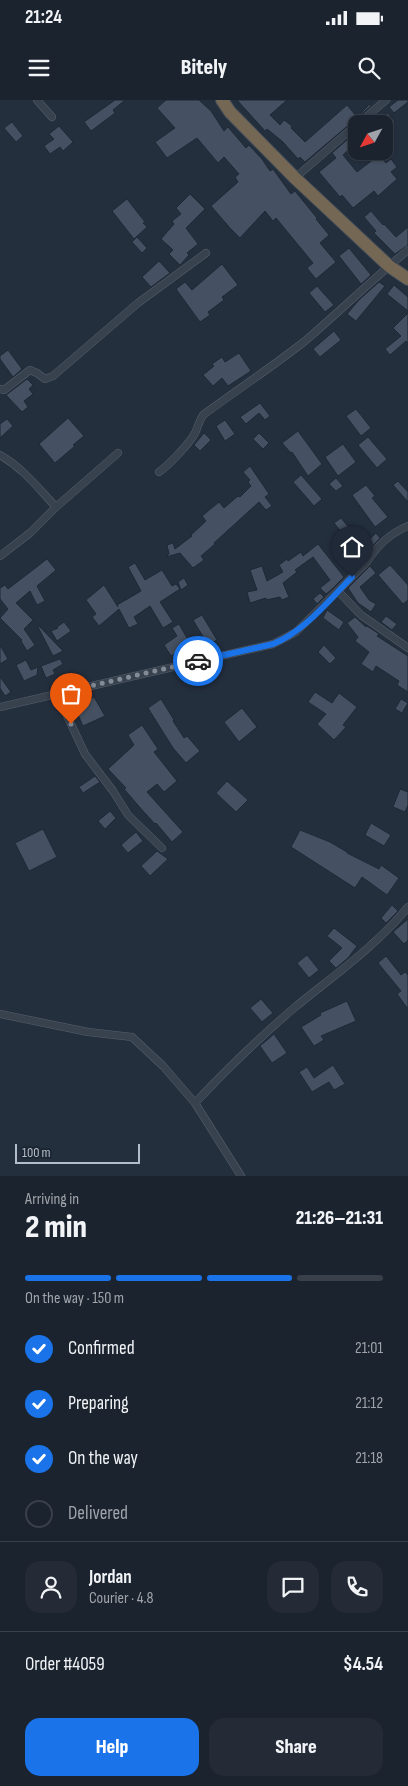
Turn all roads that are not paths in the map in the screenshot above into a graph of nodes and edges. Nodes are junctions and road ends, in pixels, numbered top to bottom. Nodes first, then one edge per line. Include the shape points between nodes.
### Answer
1 (37, 100) edge
2 (222, 100) edge
3 (386, 100) edge
4 (369, 115) edge
5 (52, 117) dead end
6 (348, 133) edge
7 (294, 178) junction
8 (408, 250) edge
9 (206, 253) dead end
10 (389, 266) junction
11 (408, 279) edge
12 (0, 390) edge
13 (118, 452) dead end
14 (0, 455) edge
15 (159, 472) dead end
16 (56, 508) junction
17 (407, 528) edge
18 (0, 556) edge
19 (338, 591) junction
20 (408, 648) edge
21 (56, 694) junction
22 (0, 707) edge
23 (162, 848) dead end
24 (408, 907) edge
25 (0, 1014) edge
26 (195, 1103) junction
27 (241, 1176) edge

1 - 5 street
2 - 7 highway
3 - 4 street
6 - 7 street
7 - 10 highway
8 - 10 street
9 - 12 street via 138,303 53,376 45,379 30,370
10 - 11 highway
10 - 15 street via 304,341 203,415 194,434 168,466
13 - 16 street
14 - 16 street via 24,472
16 - 18 street
17 - 19 street via 385,539
19 - 20 street via 361,615
19 - 21 street via 296,632 273,644
21 - 22 street
21 - 23 street via 85,754 128,815
24 - 26 street via 340,972 230,1065
25 - 26 street via 88,1032 132,1037
26 - 27 street

